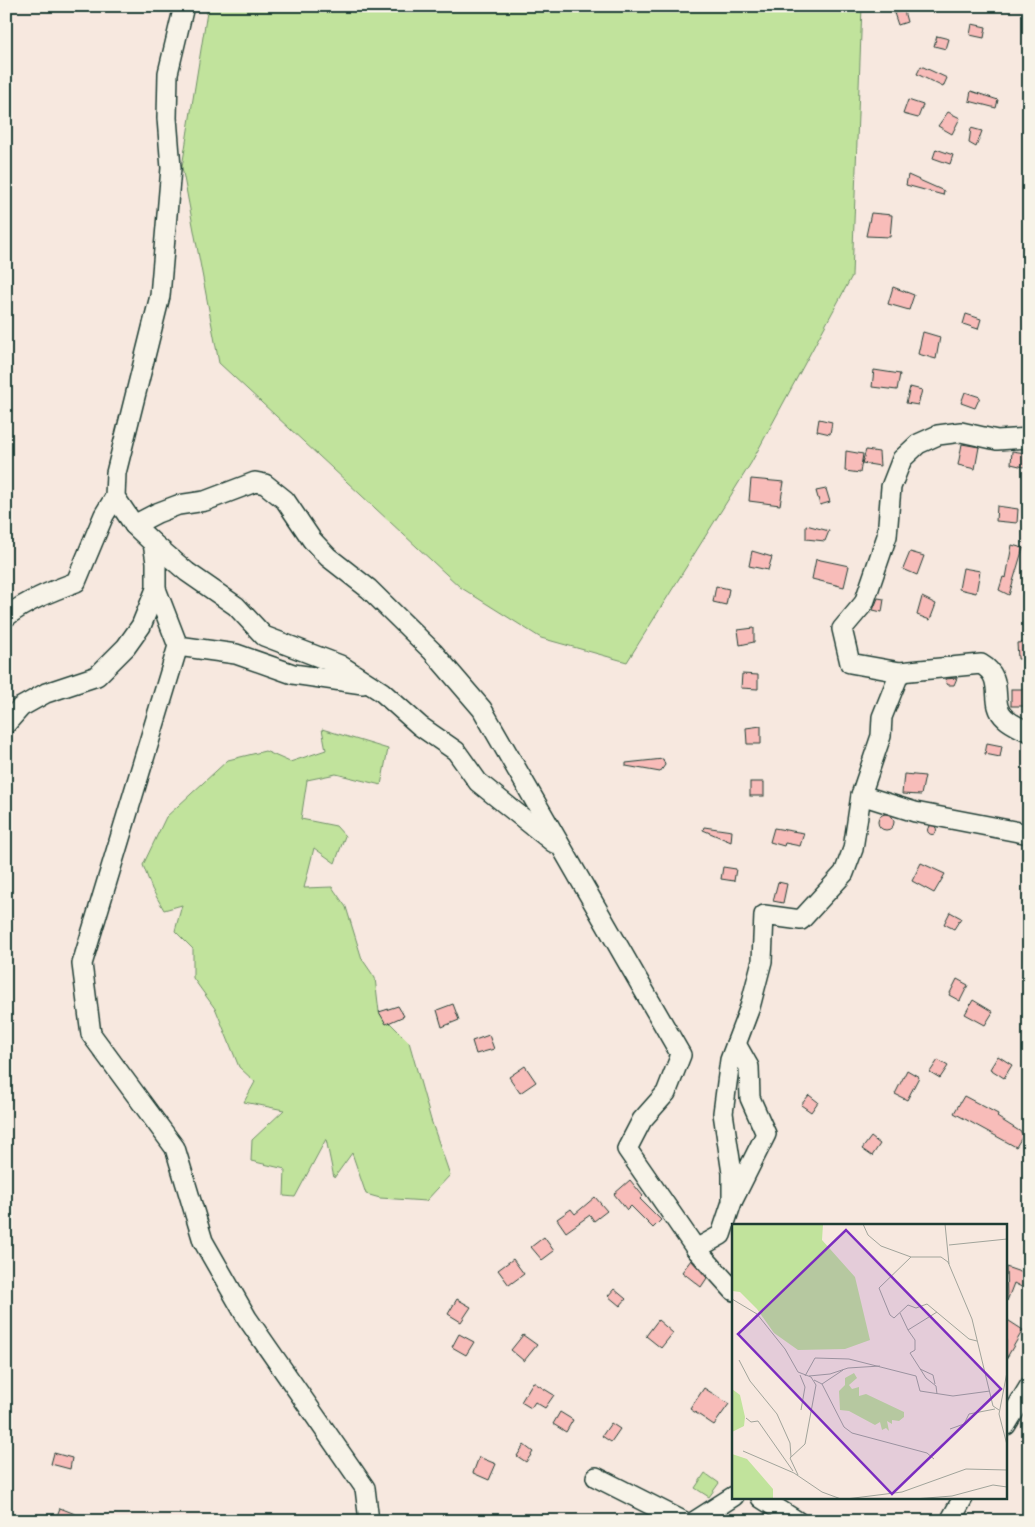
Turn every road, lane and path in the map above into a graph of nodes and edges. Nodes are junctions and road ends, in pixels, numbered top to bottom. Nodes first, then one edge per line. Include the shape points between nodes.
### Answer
1 (184, 6) edge
2 (1029, 438) edge
3 (115, 497) junction
4 (134, 525) junction
5 (153, 543) junction
6 (156, 589) junction
7 (6, 617) edge
8 (178, 646) junction
9 (900, 672) junction
10 (371, 685) junction
11 (6, 724) edge
12 (1029, 732) edge
13 (861, 795) junction
14 (1029, 834) edge
15 (563, 850) junction
16 (736, 1044) junction
17 (732, 1202) junction
18 (696, 1249) junction
19 (732, 1289) edge
20 (1029, 1387) edge
21 (1008, 1422) edge
22 (596, 1477) dead end
23 (732, 1497) edge
24 (764, 1500) edge
25 (962, 1500) edge
26 (369, 1521) edge
27 (683, 1521) edge
28 (695, 1521) edge
29 (797, 1521) edge
30 (950, 1521) edge

1 - 3 street via 168,73 166,118 171,168 160,296 116,473
2 - 9 street via 997,440 961,432 938,435 918,444 902,459 890,487 887,536 864,603 842,629 850,663
3 - 4 street
3 - 7 street via 76,582
4 - 5 street
4 - 15 street via 178,505 205,501 255,482 273,490 285,500 312,540 369,589 433,652 482,709
5 - 6 street
5 - 10 street via 187,572 236,606 264,636 340,665
6 - 8 street
6 - 11 street via 141,626 126,647 97,676 46,693 21,708
8 - 10 street via 236,654 293,674
8 - 26 street via 82,964 91,1034 176,1148 202,1241 247,1318 365,1488
9 - 12 street via 981,664 990,669 996,681 998,707 1004,718
9 - 13 street via 882,717 881,736
10 - 15 street via 456,751 478,782
13 - 14 street via 916,812
13 - 16 street via 853,849 844,873 801,920 764,915 762,961
15 - 18 street via 680,1055 666,1093 642,1120 627,1149
16 - 17 street via 730,1060 723,1113 732,1173
16 - 17 street via 749,1067 750,1098 766,1134
17 - 18 street via 721,1235
18 - 19 street
20 - 21 street
22 - 27 street
23 - 28 street
24 - 29 street
25 - 30 street

